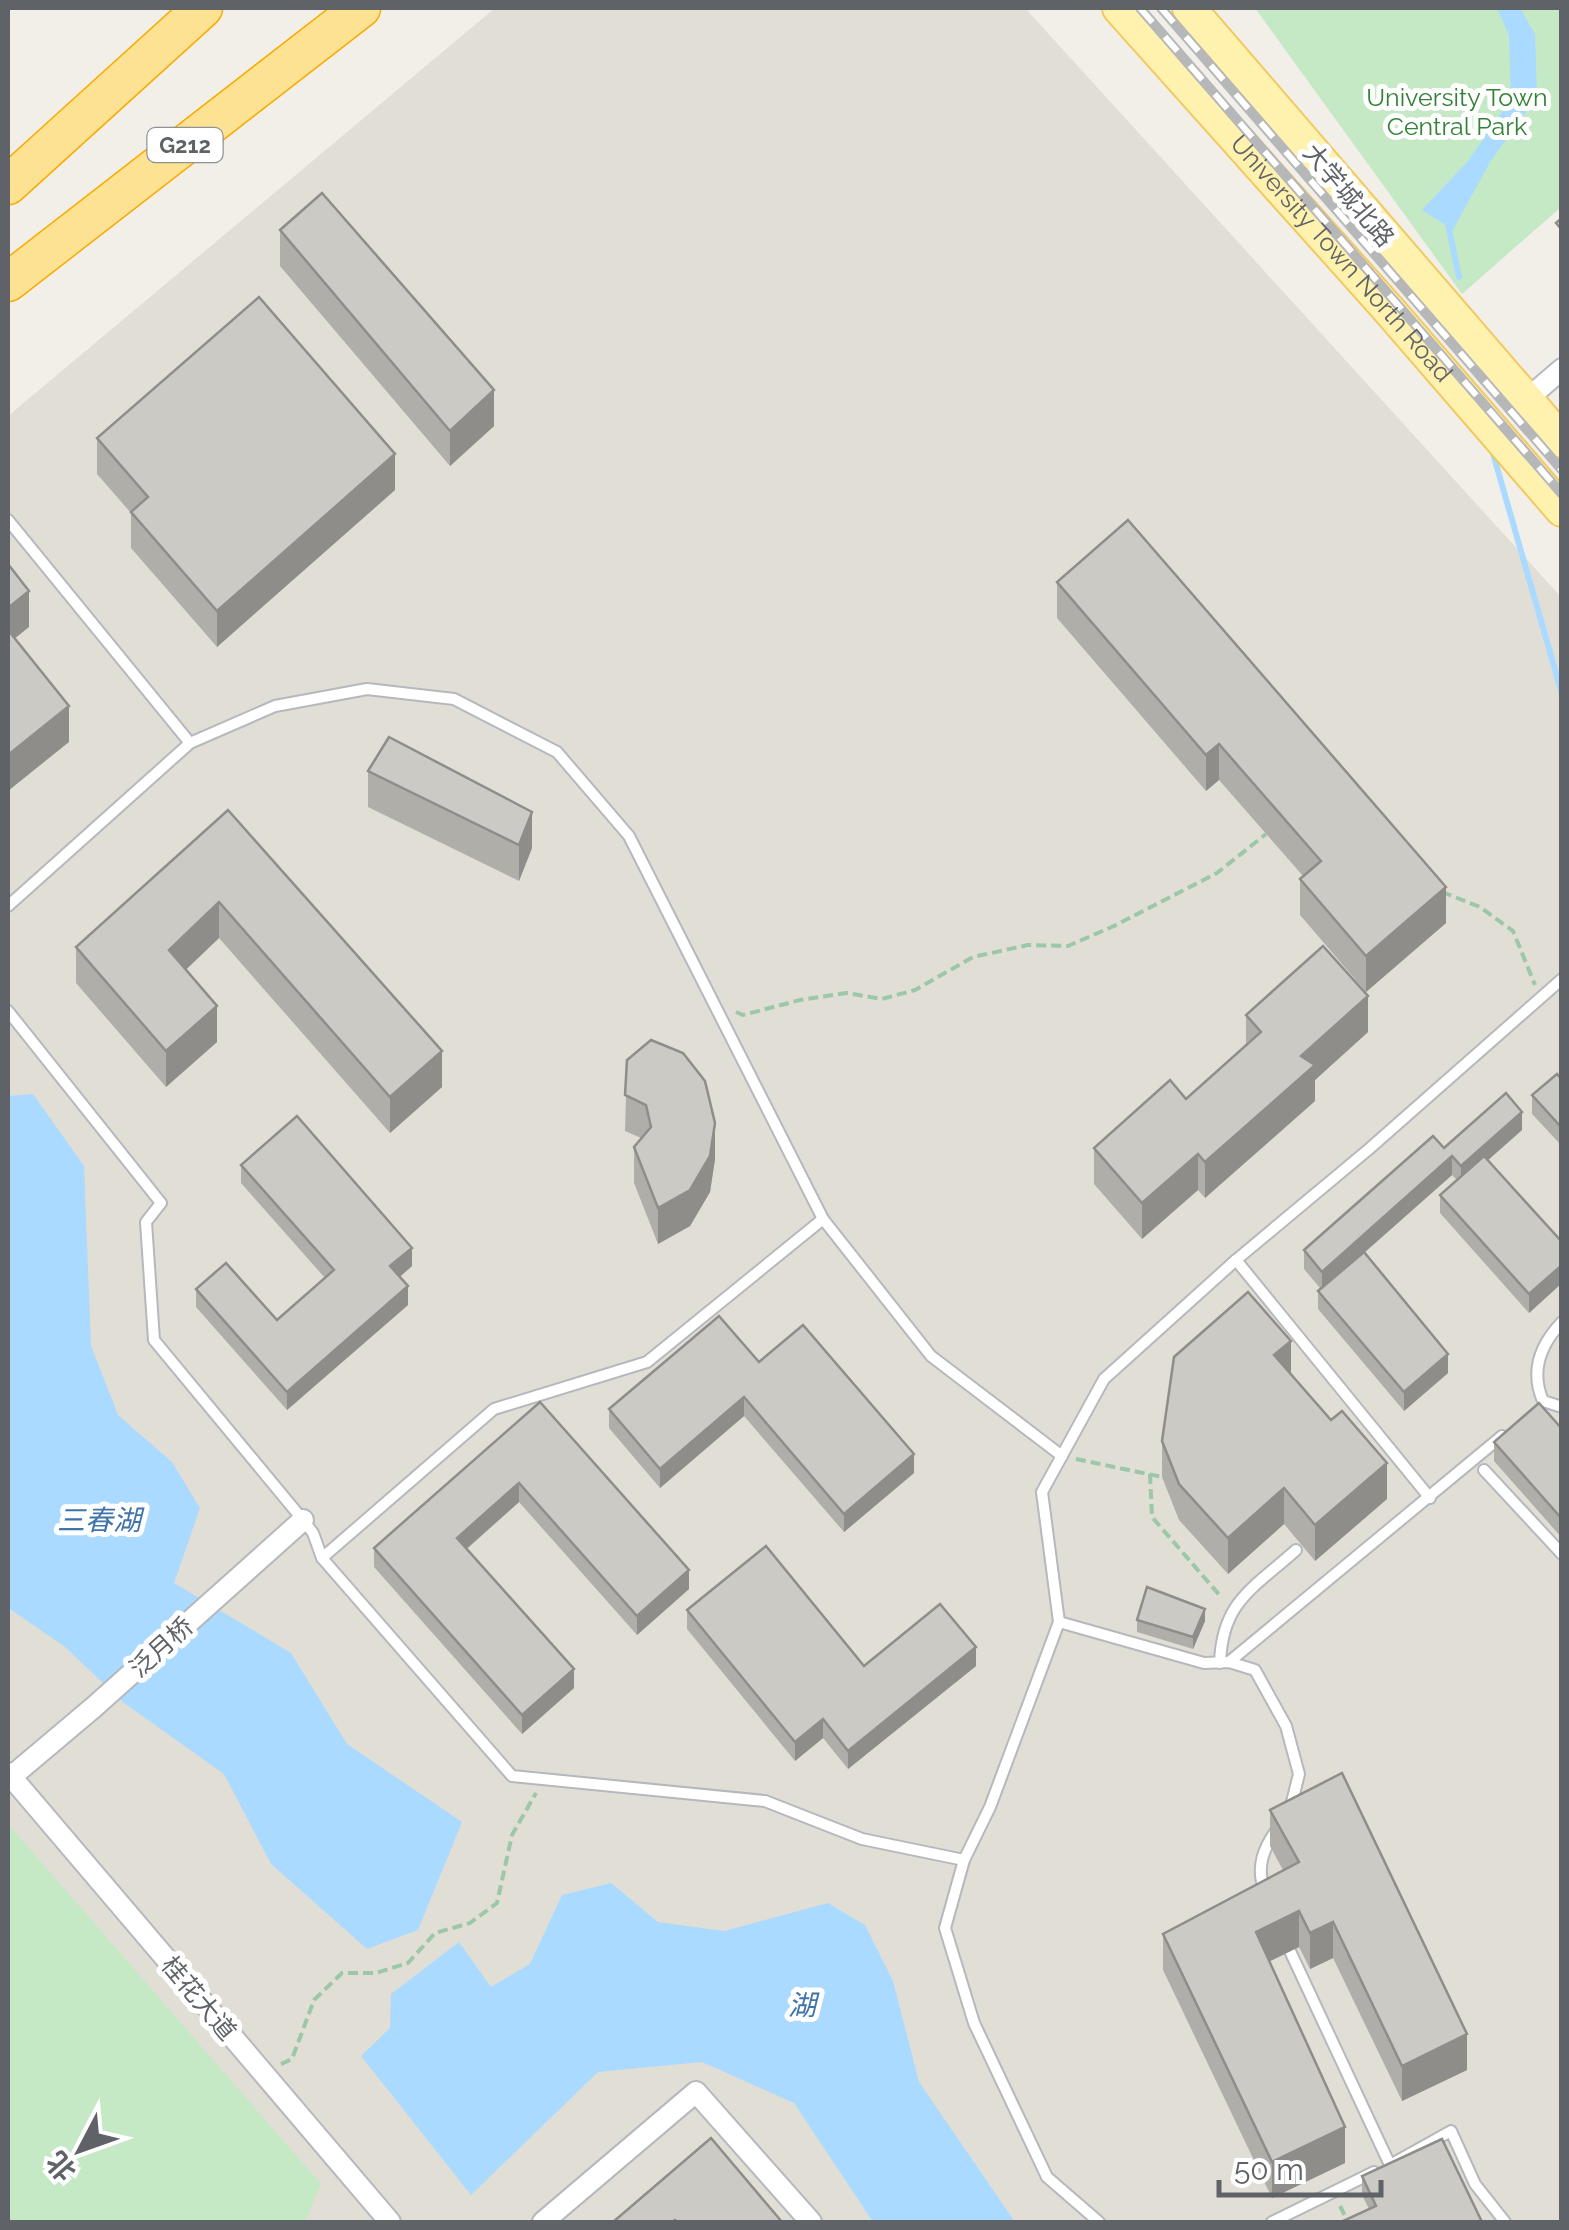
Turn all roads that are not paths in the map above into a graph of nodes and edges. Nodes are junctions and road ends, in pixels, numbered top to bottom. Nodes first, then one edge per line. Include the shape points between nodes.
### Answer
1 (203, 8) edge
2 (361, 8) edge
3 (1119, 8) edge
4 (1188, 8) edge
5 (1265, 97) junction
6 (1228, 130) junction
7 (8, 185) edge
8 (8, 282) edge
9 (1562, 369) edge
10 (1518, 391) junction
11 (1562, 440) edge
12 (1562, 510) edge
13 (8, 520) edge
14 (190, 743) junction
15 (8, 906) edge
16 (1562, 979) edge
17 (8, 1010) edge
18 (823, 1218) junction
19 (1236, 1260) junction
20 (1562, 1322) edge
21 (1543, 1401) junction
22 (1562, 1407) edge
23 (1530, 1412) edge
24 (1517, 1424) edge
25 (1062, 1456) junction
26 (1484, 1470) dead end
27 (1430, 1498) junction
28 (304, 1520) junction
29 (1296, 1550) dead end
30 (1562, 1554) edge
31 (322, 1558) junction
32 (1059, 1622) junction
33 (1224, 1662) junction
34 (9, 1775) edge
35 (964, 1860) junction
36 (1267, 1895) edge
37 (1290, 1951) dead end
38 (1390, 2165) junction
39 (390, 2222) edge
40 (542, 2222) edge
41 (811, 2222) edge
42 (1099, 2222) edge
43 (1272, 2222) edge
44 (1505, 2222) edge

1 - 7 highway
2 - 8 highway, G212
3 - 6 main road, University Town North Road
4 - 5 main road, 大学城北路
5 - 6 main road
5 - 10 main road, 大学城北路
6 - 12 main road, University Town North Road
9 - 10 street
10 - 11 main road
13 - 14 lane
14 - 15 lane
14 - 18 lane via 274,706 368,689 454,699 558,752 629,836
16 - 19 lane
17 - 28 lane via 161,1203 146,1222 154,1340
18 - 25 lane via 931,1356
18 - 31 lane via 647,1362 494,1409
19 - 25 lane via 1104,1379
19 - 27 lane
20 - 21 lane via 1538,1361 1535,1382
21 - 22 lane
21 - 23 lane
24 - 27 lane
25 - 32 lane via 1042,1492
26 - 30 lane
27 - 33 lane
28 - 31 lane
28 - 34 street, 泛月桥
29 - 33 lane via 1232,1609 1220,1634
31 - 35 lane via 512,1776 765,1801 862,1839
32 - 33 lane via 1204,1663
32 - 35 lane
33 - 36 lane via 1255,1670 1286,1726 1300,1774 1288,1814 1264,1848 1260,1879
34 - 39 street, 桂花大道
35 - 42 lane via 945,1928 974,2023 1048,2177
37 - 38 lane
38 - 43 lane
38 - 44 lane via 1451,2131 1475,2184
40 - 41 street via 696,2092

